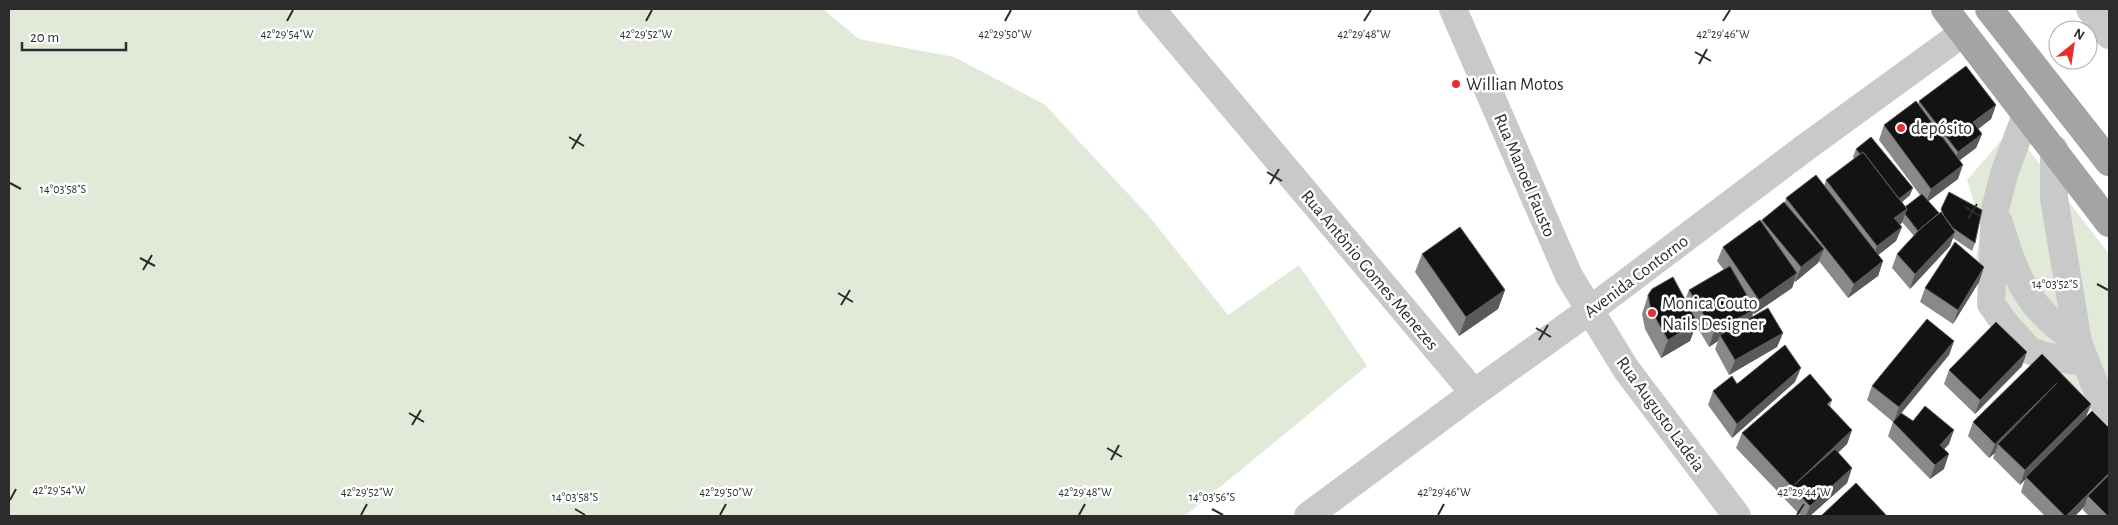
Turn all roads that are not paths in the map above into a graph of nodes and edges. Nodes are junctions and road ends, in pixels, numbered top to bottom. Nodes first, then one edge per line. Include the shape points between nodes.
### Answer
1 (1151, 9) edge
2 (1453, 9) edge
3 (1945, 9) edge
4 (1990, 9) edge
5 (2090, 9) edge
6 (1963, 33) junction
7 (2109, 35) edge
8 (2026, 114) junction
9 (2054, 149) junction
10 (2109, 162) edge
11 (1995, 209) junction
12 (2109, 223) edge
13 (1590, 310) junction
14 (2081, 352) junction
15 (1474, 393) junction
16 (2109, 412) edge
17 (1308, 516) edge
18 (1736, 516) edge

1 - 15 street, Rua Antônio Gomes Menezes
2 - 13 street, Rua Manoel Fausto via 1569,276
3 - 6 main road
4 - 10 main road
5 - 7 street
6 - 8 main road
6 - 13 street, Avenida Contorno
8 - 9 main road
8 - 11 street
9 - 12 main road
9 - 14 street via 2054,198
11 - 14 street via 2012,264 2026,292 2041,314
11 - 14 street via 1990,304 2030,350 2044,356
13 - 15 street, Avenida Contorno
13 - 18 street, Rua Augusto Ladeia via 1626,369
14 - 16 street
15 - 17 street, Avenida Contorno

